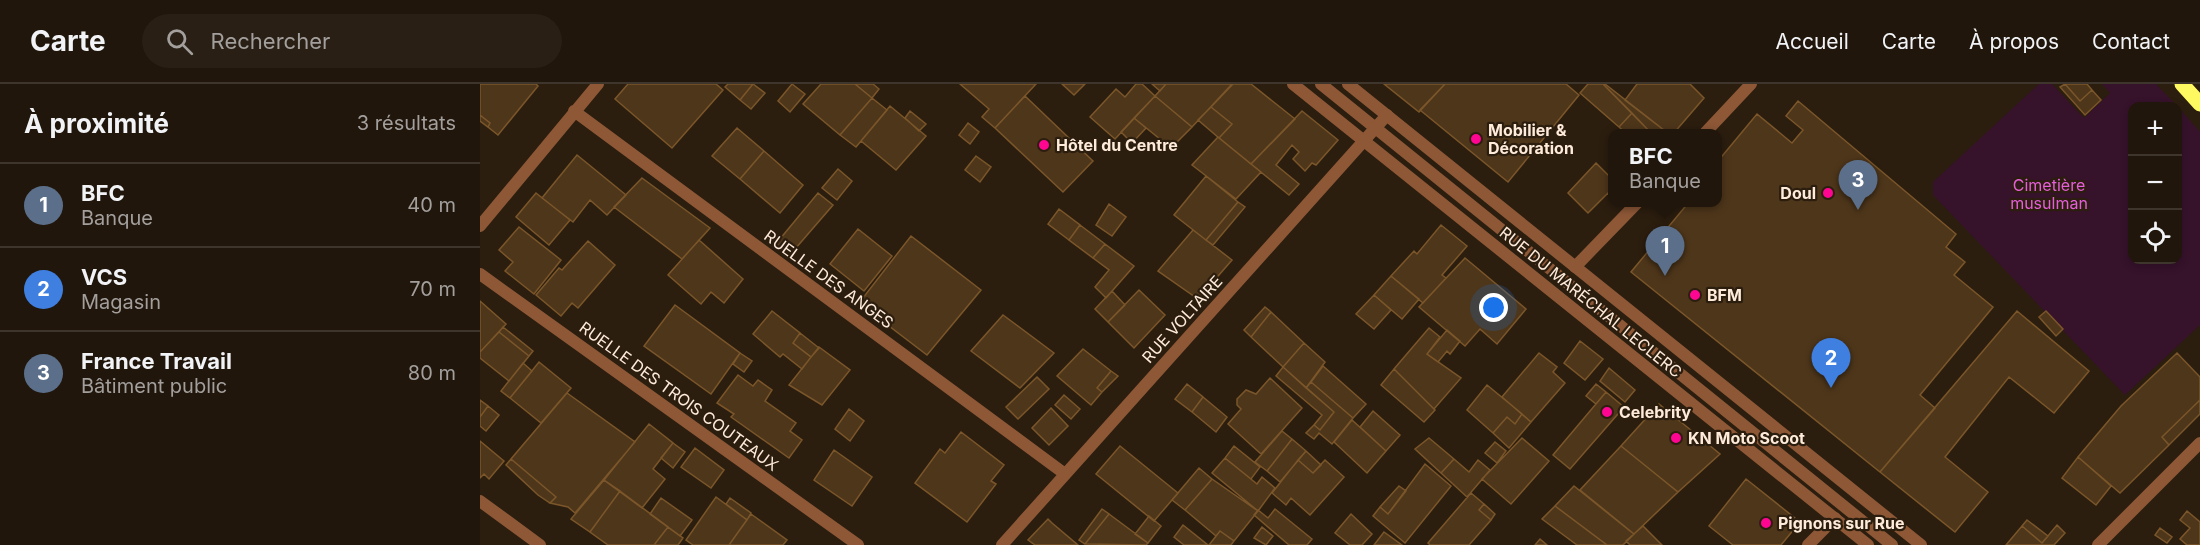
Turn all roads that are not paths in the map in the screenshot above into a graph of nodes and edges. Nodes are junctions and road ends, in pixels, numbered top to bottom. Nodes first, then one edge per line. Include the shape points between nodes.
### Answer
1 (597, 84) edge
2 (1293, 84) edge
3 (1321, 84) edge
4 (1348, 84) edge
5 (1751, 84) edge
6 (2182, 84) edge
7 (2200, 104) edge
8 (574, 111) junction
9 (1388, 115) junction
10 (1377, 129) junction
11 (1709, 129) edge
12 (1365, 141) junction
13 (1633, 207) edge
14 (480, 226) edge
15 (1575, 267) junction
16 (480, 274) edge
17 (2200, 443) edge
18 (1065, 474) junction
19 (480, 501) edge
20 (1835, 518) junction
21 (540, 545) edge
22 (858, 545) edge
23 (1002, 545) edge
24 (1808, 545) edge
25 (1868, 545) edge
26 (1892, 545) edge
27 (1921, 545) edge
28 (2098, 545) edge

1 - 8 street
2 - 12 street, RUE DU MARÉCHAL LECLERC
3 - 10 street, RUE DU MARÉCHAL LECLERC
4 - 9 street, RUE DU MARÉCHAL LECLERC
5 - 11 street
6 - 7 main road
8 - 14 street
8 - 18 street, RUELLE DES ANGES
9 - 10 street, RUE VOLTAIRE
9 - 15 street, RUE DU MARÉCHAL LECLERC
10 - 12 street, RUE VOLTAIRE
10 - 26 street, RUE DU MARÉCHAL LECLERC
12 - 18 street, RUE VOLTAIRE
12 - 20 street, RUE DU MARÉCHAL LECLERC
13 - 15 street
15 - 27 street, RUE DU MARÉCHAL LECLERC
16 - 22 street, RUELLE DES TROIS COUTEAUX
17 - 28 street
18 - 23 street, RUE VOLTAIRE
19 - 21 street
20 - 24 street
20 - 25 street, RUE DU MARÉCHAL LECLERC

